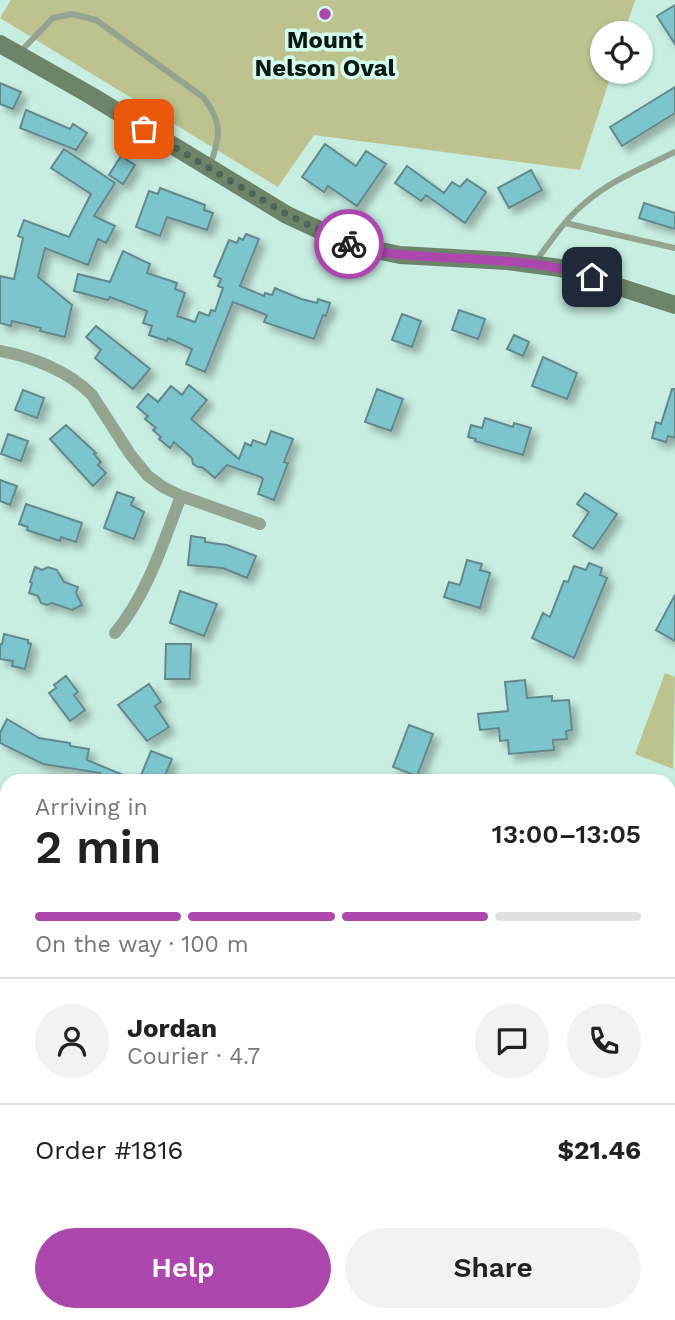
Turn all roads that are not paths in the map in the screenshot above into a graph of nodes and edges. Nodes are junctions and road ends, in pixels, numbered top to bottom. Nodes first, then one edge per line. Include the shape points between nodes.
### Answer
1 (0, 44) edge
2 (18, 54) junction
3 (675, 152) edge
4 (209, 169) junction
5 (565, 223) junction
6 (675, 248) edge
7 (535, 263) junction
8 (675, 305) edge
9 (0, 351) edge
10 (181, 496) junction
11 (260, 524) dead end
12 (115, 633) dead end

1 - 2 main road
2 - 4 main road
2 - 4 lane via 53,18 72,14 96,20 203,97 214,110 219,143
3 - 5 lane via 599,192
4 - 7 main road via 308,226 352,245 400,255
5 - 6 lane
5 - 7 lane
7 - 8 main road via 578,272
9 - 10 street via 19,355 83,385 138,466
10 - 11 street
10 - 12 street via 144,590

